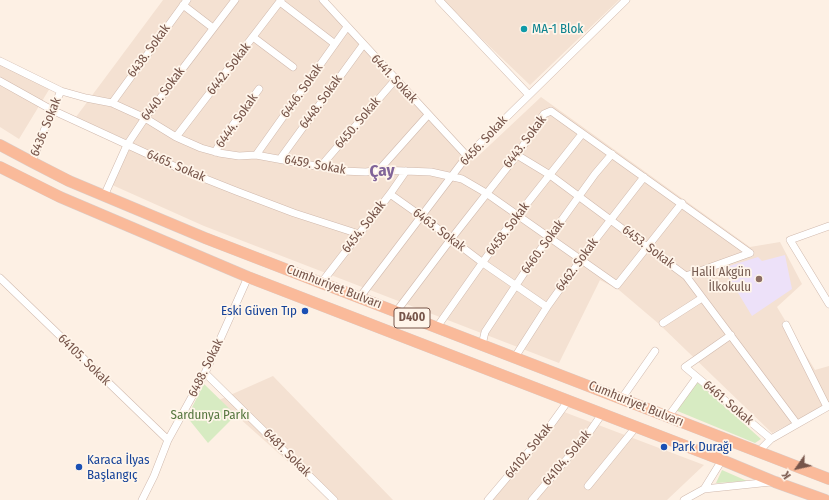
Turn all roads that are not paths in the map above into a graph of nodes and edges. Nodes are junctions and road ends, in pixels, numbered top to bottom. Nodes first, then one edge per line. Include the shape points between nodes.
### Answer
1 (235, 0) edge
2 (322, 0) edge
3 (438, 0) edge
4 (626, 0) edge
5 (281, 1) edge
6 (185, 2) edge
7 (347, 27) junction
8 (214, 28) junction
9 (253, 37) junction
10 (335, 44) junction
11 (363, 45) junction
12 (0, 61) edge
13 (293, 67) dead end
14 (395, 80) junction
15 (0, 81) edge
16 (259, 89) dead end
17 (61, 91) junction
18 (529, 95) junction
19 (112, 103) junction
20 (52, 110) junction
21 (428, 115) junction
22 (145, 118) junction
23 (582, 134) junction
24 (176, 137) junction
25 (0, 145) edge
26 (127, 145) junction
27 (215, 152) junction
28 (612, 154) junction
29 (256, 155) junction
30 (517, 155) junction
31 (467, 156) junction
32 (280, 159) junction
33 (32, 162) junction
34 (321, 166) junction
35 (0, 167) edge
36 (380, 170) junction
37 (406, 171) junction
38 (550, 175) junction
39 (644, 177) junction
40 (452, 178) junction
41 (486, 193) junction
42 (390, 194) junction
43 (104, 196) junction
44 (579, 197) junction
45 (682, 203) junction
46 (517, 215) junction
47 (421, 216) junction
48 (611, 220) junction
49 (829, 226) edge
50 (359, 234) junction
51 (549, 238) junction
52 (451, 239) junction
53 (648, 247) junction
54 (580, 260) junction
55 (483, 263) junction
56 (686, 276) junction
57 (248, 277) junction
58 (0, 278) edge
59 (322, 282) junction
60 (515, 286) junction
61 (360, 297) junction
62 (702, 298) junction
63 (829, 304) edge
64 (547, 307) junction
65 (396, 312) junction
66 (663, 323) dead end
67 (786, 324) dead end
68 (437, 327) junction
69 (731, 335) junction
70 (482, 345) junction
71 (655, 351) dead end
72 (515, 357) junction
73 (206, 373) junction
74 (697, 377) junction
75 (622, 398) junction
76 (568, 401) junction
77 (828, 407) edge
78 (602, 414) junction
79 (668, 417) junction
80 (797, 424) junction
81 (636, 428) junction
82 (771, 439) junction
83 (168, 440) junction
84 (758, 452) junction
85 (722, 460) junction
86 (829, 479) edge
87 (775, 482) junction
88 (588, 486) dead end
89 (704, 489) junction
90 (142, 500) edge
91 (334, 500) edge
92 (488, 500) edge
93 (532, 500) edge
94 (684, 500) edge
95 (826, 500) edge

1 - 8 street, 6440. Sokak
2 - 7 street, 6441. Sokak
3 - 18 street
4 - 18 street, 6456. Sokak
5 - 9 street, 6442. Sokak
5 - 10 street
6 - 8 street
6 - 19 street, 6438. Sokak
7 - 10 street, 6446. Sokak
7 - 11 street, 6441. Sokak
8 - 22 street, 6440. Sokak
9 - 13 street
9 - 24 street, 6442. Sokak
10 - 29 street, 6446. Sokak
11 - 14 street, 6441. Sokak
11 - 32 street, 6448. Sokak
12 - 17 street, 6459. Sokak
14 - 21 street, 6441. Sokak
14 - 34 street, 6450. Sokak
15 - 20 street, 6465. Sokak
16 - 27 street, 6444. Sokak
17 - 19 street, 6459. Sokak
17 - 20 street, 6436. Sokak
18 - 31 street, 6456. Sokak
19 - 22 street, 6459. Sokak
20 - 26 street, 6465. Sokak
20 - 33 street, 6436. Sokak
21 - 31 street, 6441. Sokak
21 - 36 street
22 - 24 street, 6459. Sokak
22 - 26 street, 6440. Sokak
23 - 28 street, 6443. Sokak
23 - 30 street, 6443. Sokak via 551,111 544,114
23 - 38 street, 6458. Sokak
24 - 27 street, 6459. Sokak
25 - 33 highway, Cumhuriyet Bulvarı / D400
26 - 43 street, 6440. Sokak
26 - 50 street, 6465. Sokak via 236,191
27 - 29 street, 6459. Sokak via 239,156
28 - 39 street, 6443. Sokak
28 - 44 street, 6460. Sokak
29 - 32 street, 6459. Sokak
30 - 38 street, 6453. Sokak
30 - 41 street, 6443. Sokak
31 - 40 street, 6456. Sokak
32 - 34 street, 6459. Sokak
33 - 43 highway, Cumhuriyet Bulvarı / D400
34 - 36 street, 6459. Sokak via 343,171
35 - 57 highway, Cumhuriyet Bulvarı / D400 via 60,197
36 - 37 street, 6459. Sokak
37 - 40 street, 6459. Sokak via 431,172
37 - 42 street, 6454. Sokak
38 - 44 street, 6453. Sokak
38 - 46 street, 6458. Sokak
39 - 45 street, 6443. Sokak
39 - 48 street, 6462. Sokak
40 - 41 street, 6459. Sokak via 462,179
40 - 47 street, 6456. Sokak
41 - 46 street, 6459. Sokak
41 - 52 street, 6443. Sokak
42 - 47 street, 6463. Sokak
42 - 50 street, 6454. Sokak
43 - 59 highway, Cumhuriyet Bulvarı / D400 via 205,238
44 - 48 street, 6453. Sokak
44 - 51 street, 6460. Sokak
45 - 53 street
45 - 56 street, 6443. Sokak via 750,253
46 - 51 street, 6459. Sokak
46 - 55 street, 6458. Sokak
47 - 52 street, 6463. Sokak
47 - 61 street, 6456. Sokak
48 - 53 street, 6453. Sokak
48 - 54 street, 6462. Sokak
49 - 63 street via 790,240
50 - 59 street, 6454. Sokak
51 - 54 street, 6459. Sokak
51 - 60 street, 6460. Sokak
52 - 55 street, 6463. Sokak
52 - 65 street, 6443. Sokak
53 - 54 street, 6459. Sokak via 617,285
53 - 56 street, 6453. Sokak
54 - 64 street, 6462. Sokak
55 - 60 street, 6463. Sokak
55 - 68 street, 6458. Sokak
56 - 62 street, 6453. Sokak
57 - 73 street, 6488. Sokak
57 - 76 highway, Cumhuriyet Bulvarı / D400
58 - 83 street, 64105. Sokak
59 - 61 highway, Cumhuriyet Bulvarı / D400
60 - 64 street, 6463. Sokak
60 - 70 street, 6460. Sokak via 485,332
61 - 65 highway, Cumhuriyet Bulvarı / D400
62 - 66 street
62 - 69 street, 6453. Sokak
64 - 72 street, 6462. Sokak
65 - 68 highway, Cumhuriyet Bulvarı / D400
67 - 77 street
68 - 70 highway, Cumhuriyet Bulvarı / D400
69 - 74 street, 6461. Sokak via 685,367
69 - 80 street, 6453. Sokak
70 - 72 highway, Cumhuriyet Bulvarı / D400
71 - 75 street
72 - 75 highway, Cumhuriyet Bulvarı / D400
73 - 83 street, 6488. Sokak
73 - 91 street, 6481. Sokak
74 - 79 street
74 - 82 street, 6461. Sokak
75 - 79 highway, Cumhuriyet Bulvarı / D400
76 - 78 highway, Cumhuriyet Bulvarı / D400
76 - 92 street, 64102. Sokak
77 - 80 street
78 - 81 highway, Cumhuriyet Bulvarı / D400
78 - 93 street, 64104. Sokak
79 - 84 highway, Cumhuriyet Bulvarı / D400
80 - 82 street
81 - 85 highway, Cumhuriyet Bulvarı / D400
81 - 88 street
82 - 84 street
83 - 90 street, 6488. Sokak
84 - 86 highway, Cumhuriyet Bulvarı / D400
85 - 87 highway, Cumhuriyet Bulvarı / D400
85 - 89 street
87 - 89 street
87 - 95 highway, Cumhuriyet Bulvarı / D400
89 - 94 street

